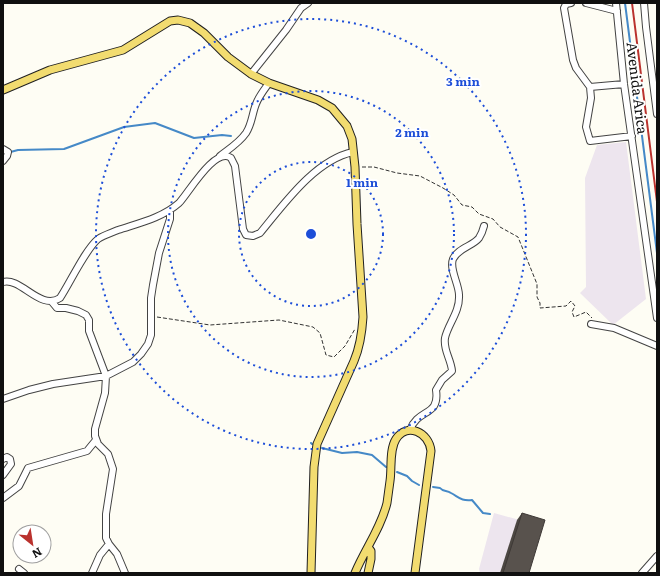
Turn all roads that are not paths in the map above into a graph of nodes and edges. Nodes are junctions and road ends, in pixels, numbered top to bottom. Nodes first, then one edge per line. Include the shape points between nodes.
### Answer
1 (308, 3) edge
2 (571, 3) edge
3 (586, 3) edge
4 (616, 3) edge
5 (644, 3) edge
6 (617, 11) junction
7 (251, 74) junction
8 (269, 83) junction
9 (624, 84) junction
10 (590, 86) junction
11 (3, 90) edge
12 (657, 114) edge
13 (632, 136) junction
14 (3, 149) edge
15 (353, 152) junction
16 (219, 157) junction
17 (3, 161) edge
18 (170, 210) junction
19 (484, 226) dead end
20 (3, 282) edge
21 (655, 284) edge
22 (52, 302) junction
23 (657, 318) edge
24 (591, 324) road end
25 (657, 346) edge
26 (106, 376) junction
27 (3, 399) edge
28 (410, 430) junction
29 (96, 440) junction
30 (3, 459) edge
31 (3, 475) edge
32 (3, 498) edge
33 (109, 544) junction
34 (368, 547) junction
35 (657, 556) edge
36 (92, 573) edge
37 (125, 573) edge
38 (310, 573) edge
39 (355, 573) edge
40 (368, 573) edge
41 (415, 573) edge
42 (642, 573) edge

1 - 7 street via 301,8
2 - 10 street via 566,4 564,8 573,60
3 - 6 street
4 - 6 street, Avenida Arica
5 - 12 street, Avenida Arica
6 - 9 street, Avenida Arica
7 - 8 main road
7 - 11 main road via 228,57 204,33 190,23 178,20 170,21 123,50 50,70
8 - 15 main road via 318,100 332,108 346,126 352,139
8 - 16 street via 259,96 252,118 240,141
9 - 10 street
9 - 13 street, Avenida Arica
10 - 13 street via 591,98 586,127 590,141
13 - 21 street, Avenida Arica
14 - 17 street via 8,152
15 - 16 street via 329,163 307,180 260,233 253,236 246,235 243,229 235,166 231,158
15 - 38 main road via 362,330 354,361 317,444 313,475
16 - 18 street via 203,171 180,202
18 - 22 street via 98,239 60,298
18 - 26 street via 153,285 151,335 148,344 133,362
19 - 28 street via 479,238 453,259 460,296 455,316 445,337 444,348 452,371 436,390 434,408 413,422
20 - 22 street via 11,282
21 - 23 street, Avenida Arica
22 - 26 street via 57,308 66,308 86,315 89,320 89,331
24 - 25 street via 614,328
26 - 27 street via 53,384
26 - 29 street via 95,429
28 - 34 main road via 396,440 386,503
28 - 41 main road via 423,434 428,439 431,451
29 - 32 street via 88,451 28,468 19,486
29 - 33 street via 108,454 113,469 106,514 106,538
30 - 31 street via 10,459 10,464
33 - 36 street via 100,555
33 - 37 street via 117,554
34 - 39 main road
34 - 40 main road via 371,550
35 - 42 street

